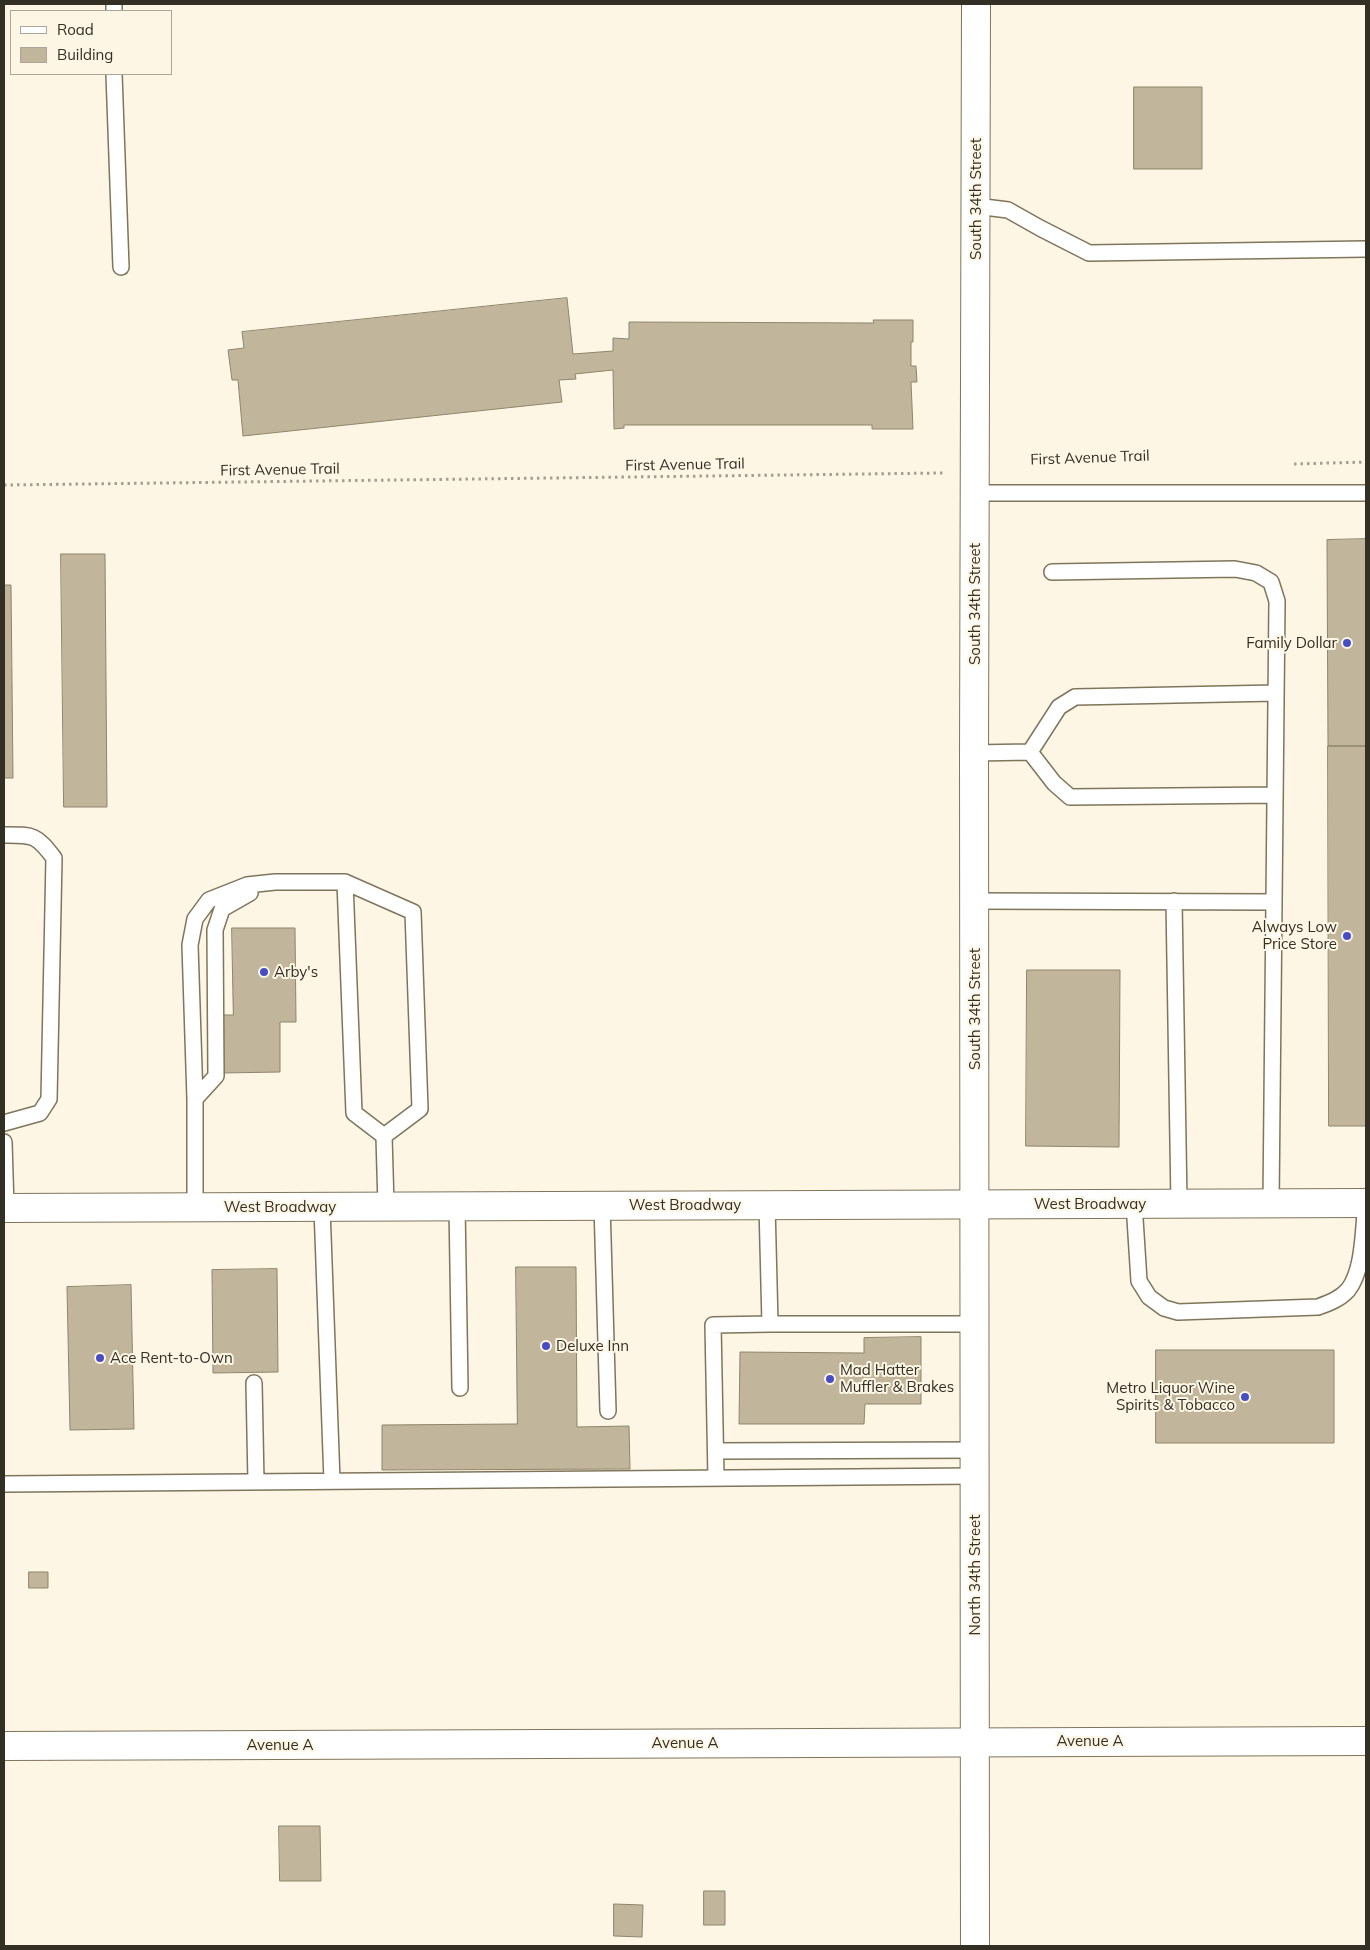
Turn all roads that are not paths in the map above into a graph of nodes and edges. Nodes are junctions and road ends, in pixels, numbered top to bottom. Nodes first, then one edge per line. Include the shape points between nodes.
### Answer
1 (976, 4) edge
2 (114, 75) edge
3 (976, 206) junction
4 (1366, 249) edge
5 (121, 267) dead end
6 (975, 483) junction
7 (1366, 492) edge
8 (1052, 572) dead end
9 (1276, 694) junction
10 (1030, 752) junction
11 (974, 753) junction
12 (1275, 795) junction
13 (4, 835) edge
14 (274, 882) junction
15 (345, 882) junction
16 (975, 901) junction
17 (1174, 901) junction
18 (1273, 902) junction
19 (194, 1099) junction
20 (4, 1123) edge
21 (384, 1136) junction
22 (4, 1142) edge
23 (1134, 1203) junction
24 (1179, 1203) junction
25 (1272, 1203) junction
26 (1366, 1203) edge
27 (975, 1204) junction
28 (602, 1205) junction
29 (767, 1205) junction
30 (194, 1206) junction
31 (386, 1206) junction
32 (457, 1206) junction
33 (5, 1208) edge
34 (322, 1208) junction
35 (770, 1324) junction
36 (975, 1324) junction
37 (254, 1383) dead end
38 (460, 1388) dead end
39 (608, 1411) dead end
40 (897, 1450) junction
41 (716, 1451) junction
42 (975, 1463) junction
43 (897, 1476) junction
44 (716, 1478) junction
45 (332, 1481) junction
46 (256, 1482) junction
47 (4, 1484) edge
48 (1366, 1741) edge
49 (975, 1742) junction
50 (4, 1746) edge
51 (975, 1946) edge

1 - 3 street, South 34th Street
2 - 5 lane
3 - 4 lane via 1008,210 1089,253
3 - 6 street, South 34th Street
6 - 7 lane
6 - 11 street, South 34th Street
8 - 9 lane via 1235,569 1256,573 1271,582 1276,601
9 - 10 lane via 1075,696 1060,707
9 - 12 lane
10 - 11 lane
10 - 12 lane via 1054,783 1070,797
11 - 16 street, South 34th Street
12 - 18 lane
13 - 20 lane via 31,835 43,843 54,858 49,1099 40,1112
14 - 15 lane
14 - 19 lane via 222,909 215,930 216,1076
14 - 19 lane via 247,886 209,900 194,919 190,945
15 - 21 lane via 354,1112
15 - 21 lane via 413,912 420,1110
16 - 17 lane
16 - 27 street, South 34th Street
17 - 18 lane
17 - 24 lane
18 - 25 lane
19 - 30 lane
21 - 31 lane
22 - 33 lane
23 - 24 street, West Broadway
23 - 26 lane via 1140,1282 1149,1297 1164,1308 1178,1312 1318,1308 1337,1300 1349,1289 1358,1271
23 - 27 street, West Broadway
24 - 25 street, West Broadway
25 - 26 street, West Broadway
27 - 29 street, West Broadway
27 - 36 street, North 34th Street
28 - 29 street, West Broadway
28 - 32 street, West Broadway
28 - 39 lane
29 - 35 lane
30 - 33 street, West Broadway
30 - 34 street, West Broadway
31 - 32 street, West Broadway
31 - 34 street, West Broadway
32 - 38 lane
34 - 45 lane
35 - 36 lane
35 - 41 lane via 713,1325
36 - 42 street, North 34th Street
37 - 46 lane
40 - 41 lane
40 - 42 lane
40 - 43 lane
41 - 44 lane
42 - 43 lane
42 - 49 street, North 34th Street
43 - 44 lane
44 - 45 lane
45 - 46 lane
46 - 47 lane
48 - 49 street, Avenue A
49 - 50 street, Avenue A
49 - 51 street, North 34th Street

